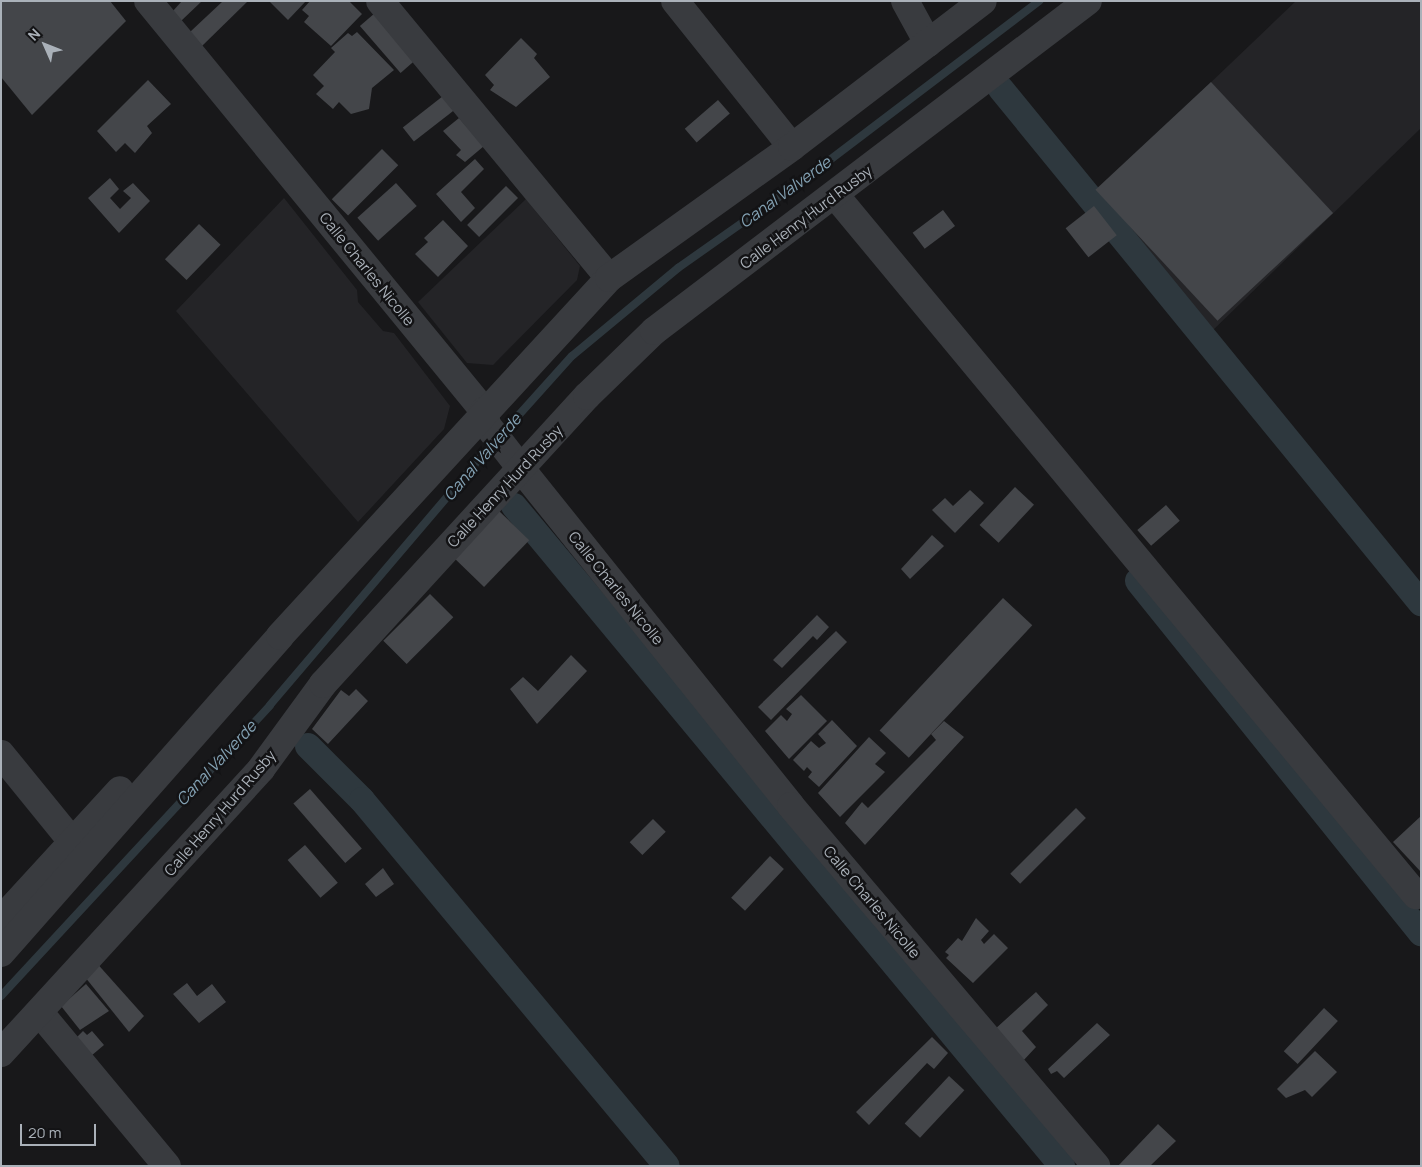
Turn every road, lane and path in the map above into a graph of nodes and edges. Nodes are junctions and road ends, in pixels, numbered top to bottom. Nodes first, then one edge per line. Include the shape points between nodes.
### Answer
1 (148, 1) edge
2 (380, 1) edge
3 (675, 1) edge
4 (906, 1) edge
5 (983, 1) edge
6 (1088, 1) edge
7 (928, 43) junction
8 (792, 147) junction
9 (835, 195) junction
10 (609, 278) junction
11 (486, 418) junction
12 (515, 462) junction
13 (280, 636) junction
14 (1, 754) edge
15 (71, 840) junction
16 (1416, 895) dead end
17 (1, 920) edge
18 (1, 953) edge
19 (40, 1013) junction
20 (1, 1053) edge
21 (167, 1166) edge
22 (1096, 1166) edge

1 - 11 street, Calle Charles Nicolle
2 - 10 street
3 - 8 street
4 - 7 street
5 - 7 street
6 - 9 street, Calle Henry Hurd Rusby
7 - 8 street
8 - 10 street
9 - 12 street, Calle Henry Hurd Rusby via 654,331
9 - 16 street
10 - 11 street
11 - 12 street, Calle Charles Nicolle
11 - 13 street
12 - 19 street, Calle Henry Hurd Rusby via 323,684 262,769
12 - 22 street, Calle Charles Nicolle via 790,806
13 - 15 street via 221,684
13 - 18 street
14 - 15 street
15 - 17 street
19 - 20 street, Calle Henry Hurd Rusby
19 - 21 street

